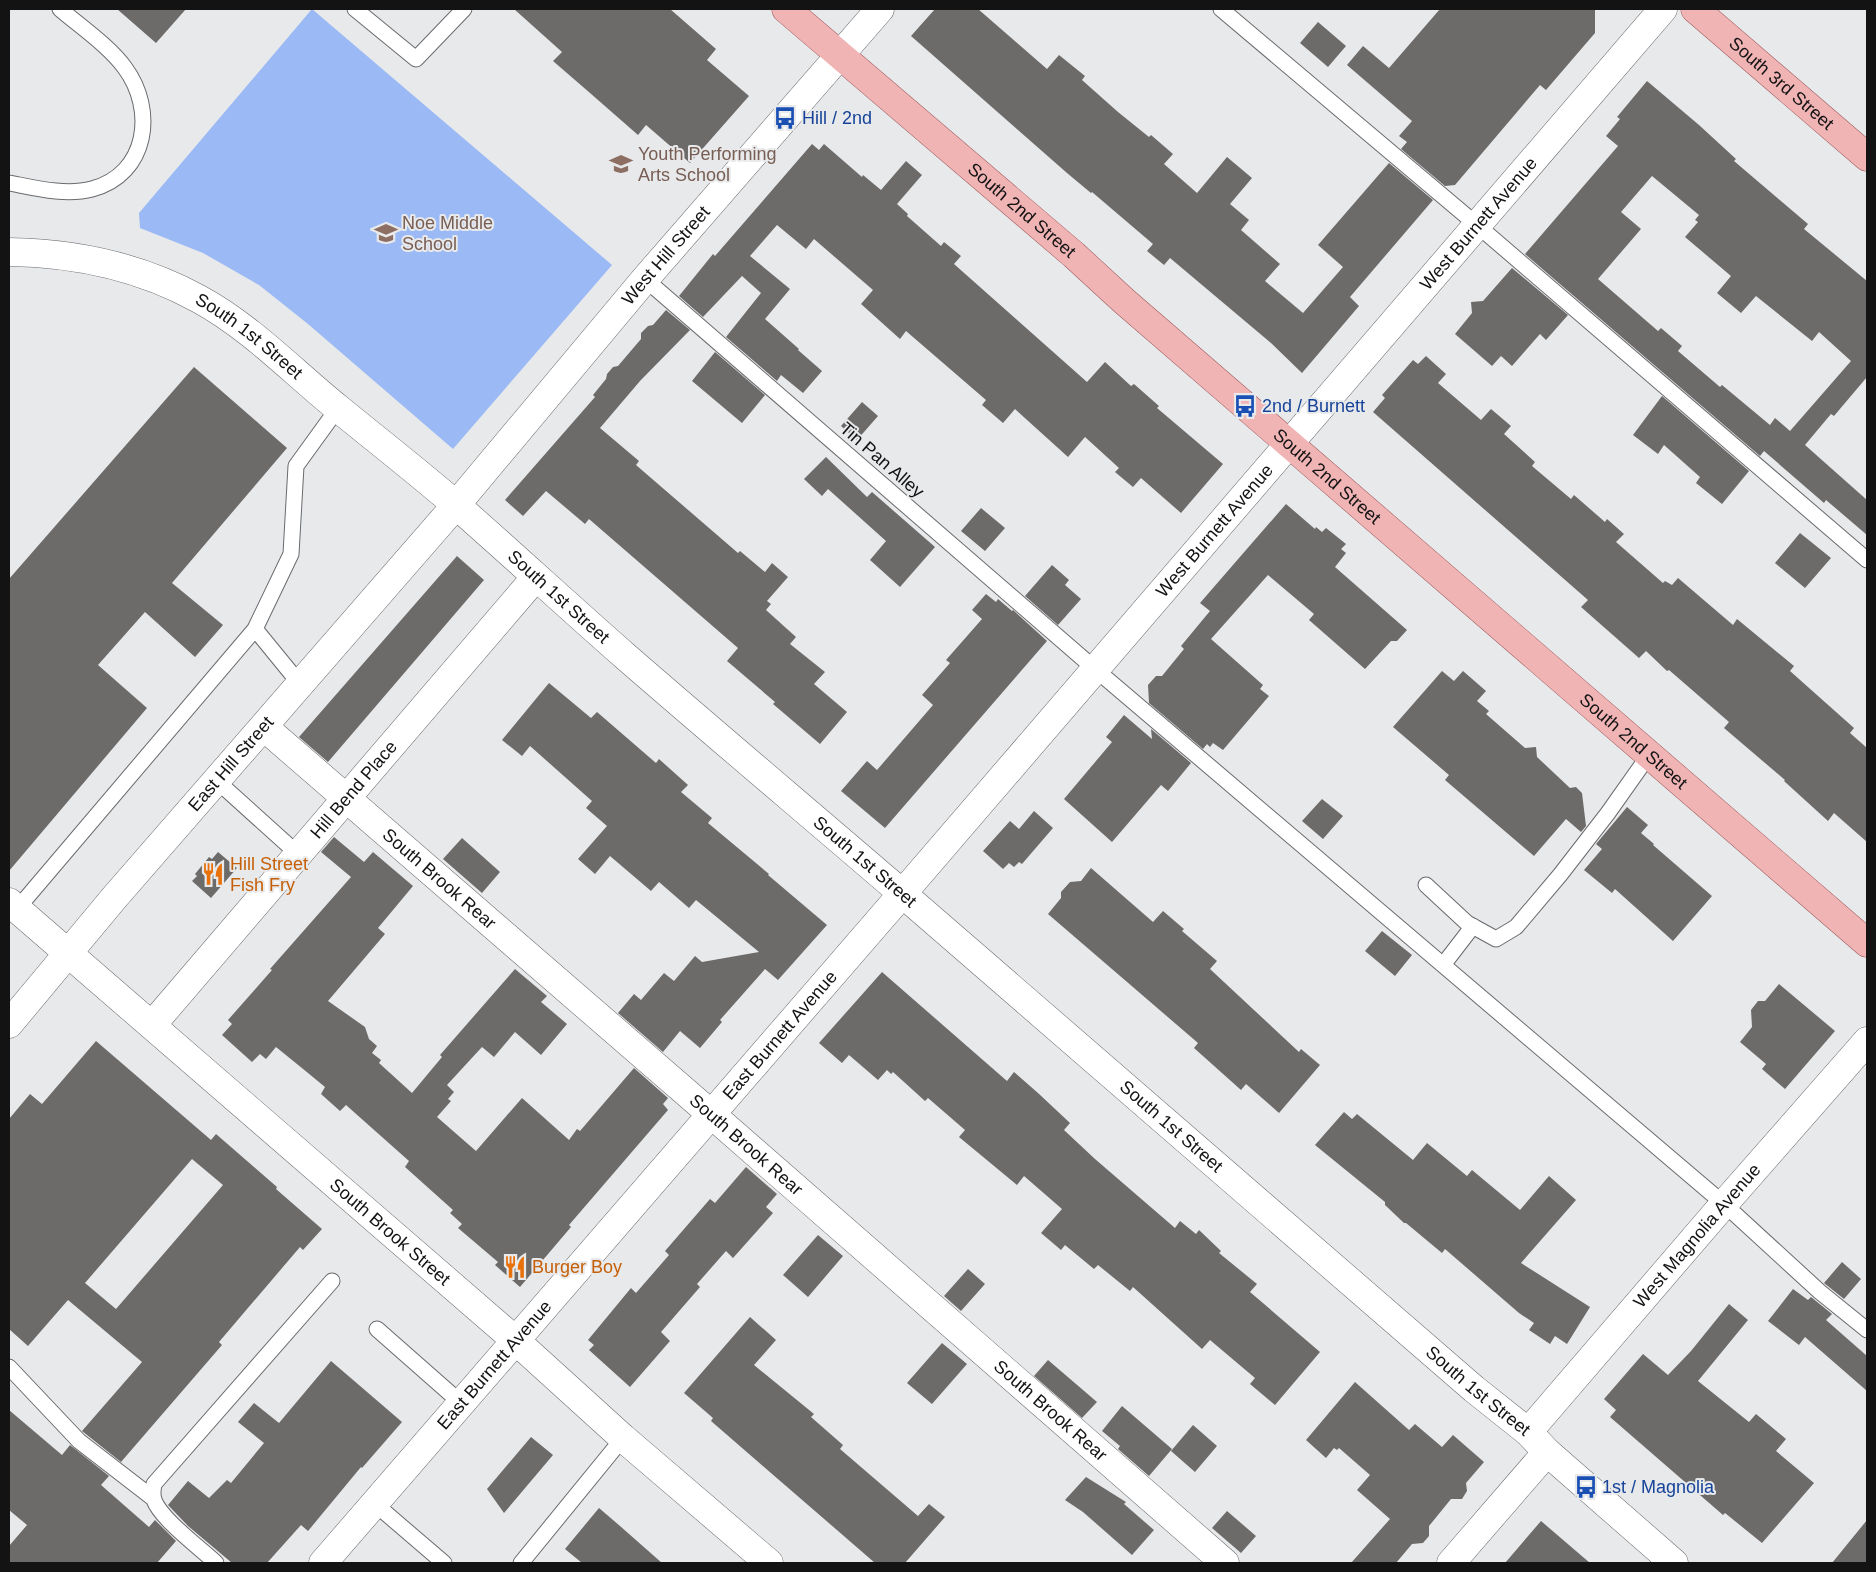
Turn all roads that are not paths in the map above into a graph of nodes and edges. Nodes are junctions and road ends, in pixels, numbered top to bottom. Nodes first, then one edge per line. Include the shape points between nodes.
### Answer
1 (60, 9) edge
2 (464, 9) edge
3 (786, 9) edge
4 (880, 9) edge
5 (1221, 9) edge
6 (1663, 9) edge
7 (1695, 9) edge
8 (365, 12) edge
9 (840, 55) junction
10 (1867, 157) edge
11 (9, 183) edge
12 (1477, 225) junction
13 (9, 252) edge
14 (645, 279) junction
15 (338, 408) junction
16 (1289, 443) junction
17 (456, 505) junction
18 (1867, 560) edge
19 (535, 578) junction
20 (255, 629) junction
21 (1095, 669) junction
22 (300, 684) junction
23 (264, 727) junction
24 (1649, 755) junction
25 (217, 781) junction
26 (346, 800) junction
27 (299, 855) junction
28 (1426, 885) dead end
29 (902, 894) junction
30 (13, 905) edge
31 (1473, 926) junction
32 (1867, 943) edge
33 (68, 953) junction
34 (1443, 965) junction
35 (9, 1024) edge
36 (152, 1025) junction
37 (1867, 1041) edge
38 (711, 1114) junction
39 (1724, 1204) junction
40 (332, 1280) dead end
41 (377, 1329) dead end
42 (1867, 1330) edge
43 (515, 1340) junction
44 (9, 1367) edge
45 (461, 1403) junction
46 (1528, 1432) junction
47 (624, 1438) junction
48 (1547, 1452) junction
49 (154, 1499) junction
50 (374, 1503) junction
51 (216, 1563) edge
52 (323, 1563) edge
53 (444, 1563) edge
54 (521, 1563) edge
55 (768, 1563) edge
56 (1225, 1563) edge
57 (1451, 1563) edge
58 (1674, 1563) edge

1 - 11 lane via 126,68 138,92 144,118 142,140 122,173 92,190 70,192
2 - 8 lane via 416,59
3 - 9 main road, South 2nd Street
4 - 9 street, West Hill Street
5 - 12 lane
6 - 12 street, West Burnett Avenue
7 - 10 main road, South 3rd Street
9 - 14 street, West Hill Street
9 - 16 main road, South 2nd Street
12 - 16 street, West Burnett Avenue
12 - 18 lane
13 - 15 street, South 1st Street via 77,257 136,272 173,286 233,320
14 - 17 street, West Hill Street
14 - 21 lane, Tin Pan Alley
15 - 17 street, South 1st Street
15 - 20 lane via 296,466 291,554
16 - 21 street, West Burnett Avenue
16 - 24 main road, South 2nd Street
17 - 19 street, South 1st Street
17 - 22 street, East Hill Street
19 - 26 street, Hill Bend Place
19 - 29 street, South 1st Street
20 - 22 lane
20 - 30 lane
21 - 29 street, West Burnett Avenue
21 - 34 lane, Tin Pan Alley
22 - 23 street, East Hill Street
23 - 25 street, East Hill Street
23 - 26 street, South Brook Rear
24 - 31 lane via 1608,813 1516,927 1496,939
24 - 32 main road, South 2nd Street
25 - 27 lane
25 - 33 street, East Hill Street
26 - 27 street, Hill Bend Place
26 - 38 street, South Brook Rear
27 - 36 street, Hill Bend Place
28 - 31 lane
29 - 38 street, East Burnett Avenue
29 - 46 street, South 1st Street via 1474,1389
30 - 33 street, South Brook Street
31 - 34 lane
33 - 35 street, East Hill Street
33 - 36 street, South Brook Street
34 - 39 lane, Tin Pan Alley
36 - 43 street, South Brook Street
37 - 39 street, West Magnolia Avenue
38 - 43 street, East Burnett Avenue
38 - 56 street, South Brook Rear
39 - 42 lane, Tin Pan Alley via 1820,1292
39 - 46 street, West Magnolia Avenue
40 - 49 lane via 154,1484
41 - 45 lane
43 - 45 street, East Burnett Avenue
43 - 47 street, South Brook Street
44 - 49 lane via 79,1441
45 - 50 street, East Burnett Avenue
46 - 48 street, South 1st Street
47 - 54 lane
47 - 55 street, South Brook Street
48 - 57 street
48 - 58 street, South 1st Street
49 - 51 lane via 167,1518
50 - 52 street, East Burnett Avenue
50 - 53 lane

